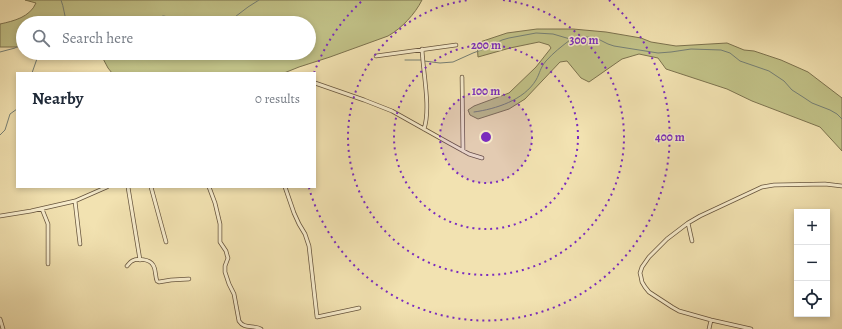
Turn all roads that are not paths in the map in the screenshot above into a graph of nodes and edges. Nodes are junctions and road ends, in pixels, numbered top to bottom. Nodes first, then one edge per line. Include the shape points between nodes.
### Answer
1 (456, 45) dead end
2 (422, 50) junction
3 (376, 56) dead end
4 (462, 77) dead end
5 (316, 84) edge
6 (424, 129) junction
7 (463, 151) junction
8 (482, 158) dead end
9 (842, 186) edge
10 (105, 188) edge
11 (128, 188) edge
12 (151, 188) edge
13 (209, 188) edge
14 (285, 188) edge
15 (75, 201) junction
16 (42, 209) junction
17 (0, 216) edge
18 (688, 223) junction
19 (692, 241) dead end
20 (166, 242) dead end
21 (80, 244) dead end
22 (140, 260) junction
23 (48, 264) dead end
24 (127, 266) dead end
25 (189, 279) dead end
26 (359, 308) dead end
27 (0, 319) edge
28 (711, 320) junction
29 (3, 329) edge
30 (261, 329) edge
31 (709, 329) edge
32 (751, 329) edge

1 - 2 street
2 - 3 street
2 - 6 street via 426,109
4 - 7 street
5 - 6 street via 377,105
6 - 7 street
7 - 8 street
9 - 18 street via 768,185
10 - 15 street
11 - 22 street
12 - 20 street
13 - 30 street via 220,224 220,242 228,258 225,272 234,294 239,321 244,326
14 - 26 street via 309,246 316,317
15 - 16 street
15 - 21 street
16 - 17 street
16 - 23 street via 48,224
18 - 19 street
18 - 28 street via 649,257 640,273 642,282 649,292 679,311
22 - 24 street via 133,260
22 - 25 street via 154,266 159,282
27 - 29 street
28 - 31 street
28 - 32 street

